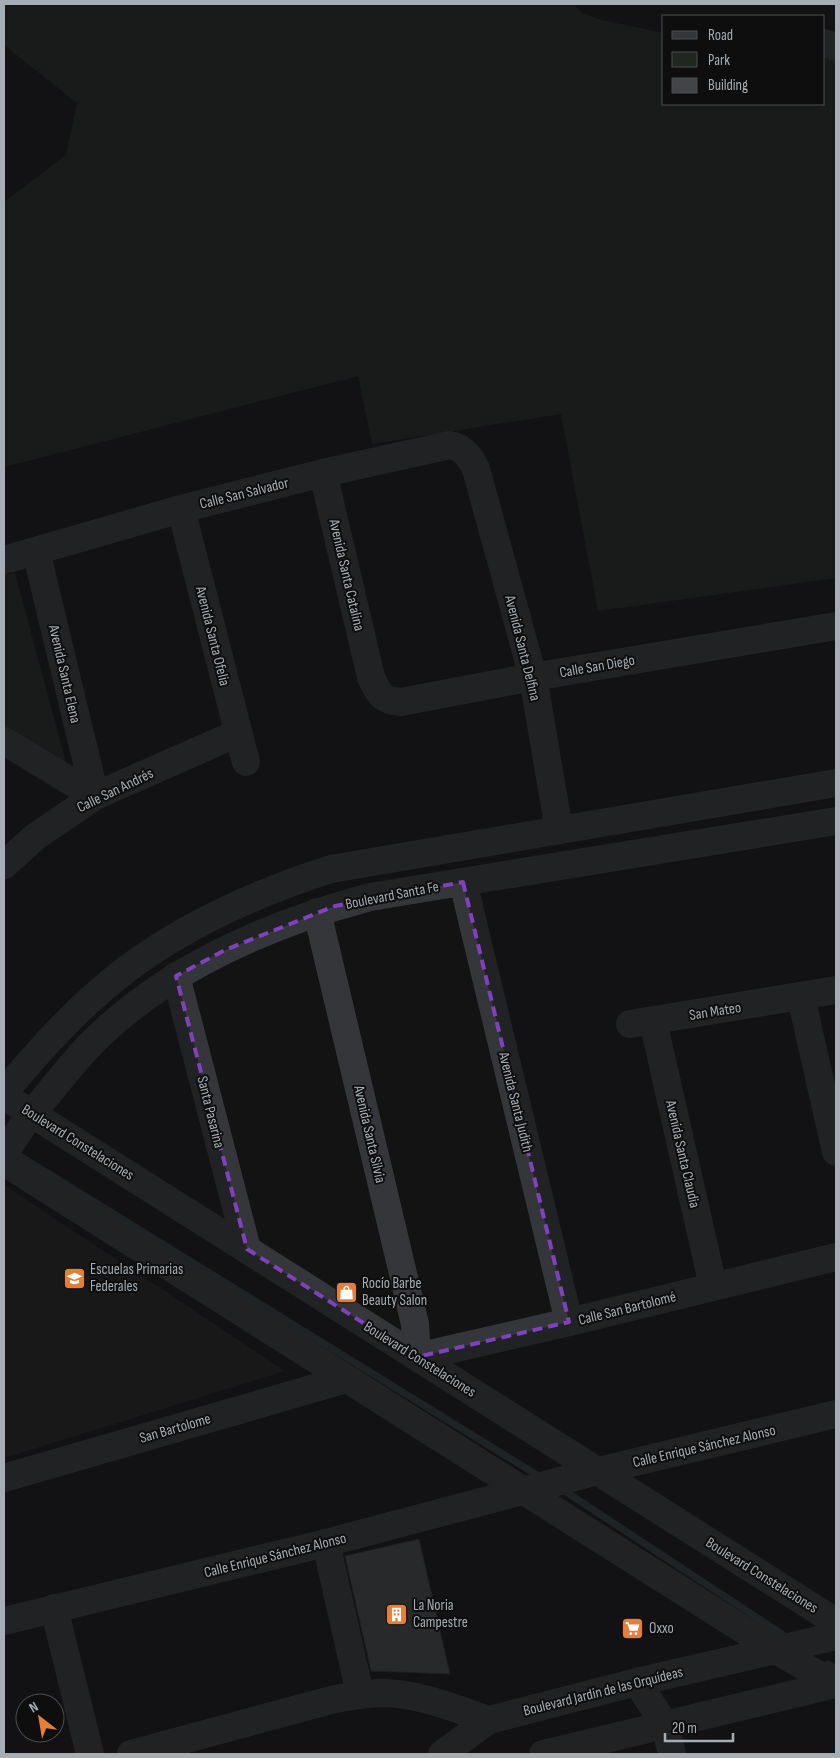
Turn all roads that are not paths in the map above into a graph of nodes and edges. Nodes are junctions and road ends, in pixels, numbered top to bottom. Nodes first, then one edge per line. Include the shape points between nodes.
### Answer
1 (476, 469) joint
2 (323, 473) junction
3 (181, 509) junction
4 (36, 551) junction
5 (4, 560) edge
6 (836, 626) edge
7 (371, 677) joint
8 (533, 677) junction
9 (238, 733) junction
10 (4, 741) edge
11 (246, 762) dead end
12 (836, 783) edge
13 (95, 796) junction
14 (836, 822) edge
15 (559, 830) junction
16 (4, 865) edge
17 (463, 882) junction
18 (317, 912) junction
19 (176, 976) junction
20 (836, 990) edge
21 (801, 997) junction
22 (642, 1023) joint
23 (4, 1094) edge
24 (28, 1120) junction
25 (836, 1152) edge
26 (5, 1155) edge
27 (247, 1249) junction
28 (836, 1257) edge
29 (714, 1286) junction
30 (569, 1322) junction
31 (417, 1357) junction
32 (346, 1379) junction
33 (836, 1414) edge
34 (598, 1471) junction
35 (4, 1478) edge
36 (534, 1488) junction
37 (326, 1543) junction
38 (54, 1608) junction
39 (4, 1621) edge
40 (836, 1622) edge
41 (836, 1636) edge
42 (774, 1649) junction
43 (637, 1682) junction
44 (836, 1685) edge
45 (360, 1694) junction
46 (489, 1720) junction
47 (665, 1725) junction
48 (90, 1754) edge
49 (131, 1754) edge
50 (442, 1754) edge
51 (543, 1754) edge
52 (672, 1754) edge

1 - 2 street, Calle San Salvador via 464,452 450,445
1 - 8 street, Avenida Santa Delfina
2 - 3 street, Calle San Salvador
2 - 7 street, Avenida Santa Catalina
3 - 4 street, Calle San Salvador
3 - 9 street, Avenida Santa Ofelia
4 - 5 street, Calle San Salvador
4 - 13 street, Avenida Santa Elena
6 - 8 street, Calle San Diego
7 - 8 street, Calle San Diego via 382,697 401,702
8 - 15 street, Avenida Santa Delfina
9 - 11 street, Avenida Santa Ofelia
9 - 13 street, Calle San Andrés
10 - 13 street
12 - 15 street
13 - 16 street, Calle San Andrés via 36,837
14 - 17 street, Boulevard Santa Fe
15 - 23 street via 330,870 272,890 212,917 164,944 120,975 66,1023
17 - 18 street, Boulevard Santa Fe via 370,897
17 - 30 street, Avenida Santa Judith
18 - 19 street, Boulevard Santa Fe via 225,950
18 - 31 street, Avenida Santa Silvia via 415,1324
19 - 24 street, Boulevard Santa Fe via 106,1030 72,1065
19 - 27 street, Santa Pasarina
20 - 21 street, San Mateo
21 - 22 street, San Mateo
21 - 25 street
22 - 29 street, Avenida Santa Claudia
23 - 24 street, Boulevard Constelaciones
24 - 26 street, Boulevard Santa Fe
24 - 27 street, Boulevard Constelaciones
26 - 32 street
27 - 31 street, Boulevard Constelaciones
28 - 29 street, Calle San Bartolomé
29 - 30 street, Calle San Bartolomé
30 - 31 street, Calle San Bartolomé
31 - 34 street, Boulevard Constelaciones
32 - 35 street, San Bartolome
32 - 36 street
33 - 34 street, Calle Enrique Sánchez Alonso
34 - 36 street, Calle Enrique Sánchez Alonso
34 - 40 street, Boulevard Constelaciones
36 - 37 street, Calle Enrique Sánchez Alonso
36 - 42 street
37 - 38 street, Calle Enrique Sánchez Alonso
37 - 45 street
38 - 39 street, Calle Enrique Sánchez Alonso
38 - 48 street
41 - 42 street, Boulevard Jardín de las Orquídeas
42 - 43 street, Boulevard Jardín de las Orquídeas
42 - 44 street
43 - 46 street, Boulevard Jardín de las Orquídeas
43 - 47 street
44 - 47 street
45 - 46 street via 386,1693 425,1699
45 - 49 street
46 - 50 street, Boulevard Jardín de las Orquídeas
47 - 51 street
47 - 52 street

